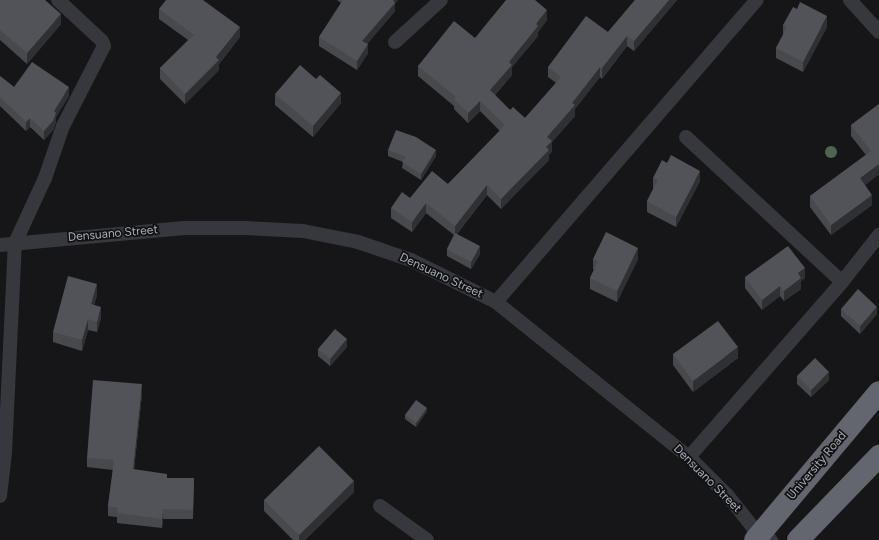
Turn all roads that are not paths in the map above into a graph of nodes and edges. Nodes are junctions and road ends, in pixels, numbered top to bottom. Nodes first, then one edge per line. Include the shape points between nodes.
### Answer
1 (58, 0) edge
2 (441, 0) edge
3 (757, 0) edge
4 (850, 0) edge
5 (879, 32) edge
6 (395, 42) dead end
7 (686, 137) dead end
8 (879, 235) edge
9 (15, 243) junction
10 (0, 245) edge
11 (842, 282) junction
12 (496, 302) junction
13 (879, 392) edge
14 (879, 456) edge
15 (689, 457) junction
16 (0, 496) edge
17 (380, 506) dead end
18 (762, 538) edge
19 (427, 540) edge
20 (798, 540) edge

1 - 9 street via 102,41 104,46 63,126 45,178
2 - 6 street
3 - 12 street
4 - 5 street
7 - 11 street
8 - 11 street
9 - 10 street, Densuano Street
9 - 12 street, Densuano Street via 184,228 303,231 358,242 411,260
9 - 16 street via 5,453
11 - 15 street
12 - 15 street, Densuano Street
13 - 18 highway, University Road
14 - 20 highway
15 - 18 street, Densuano Street via 728,496
17 - 19 street

